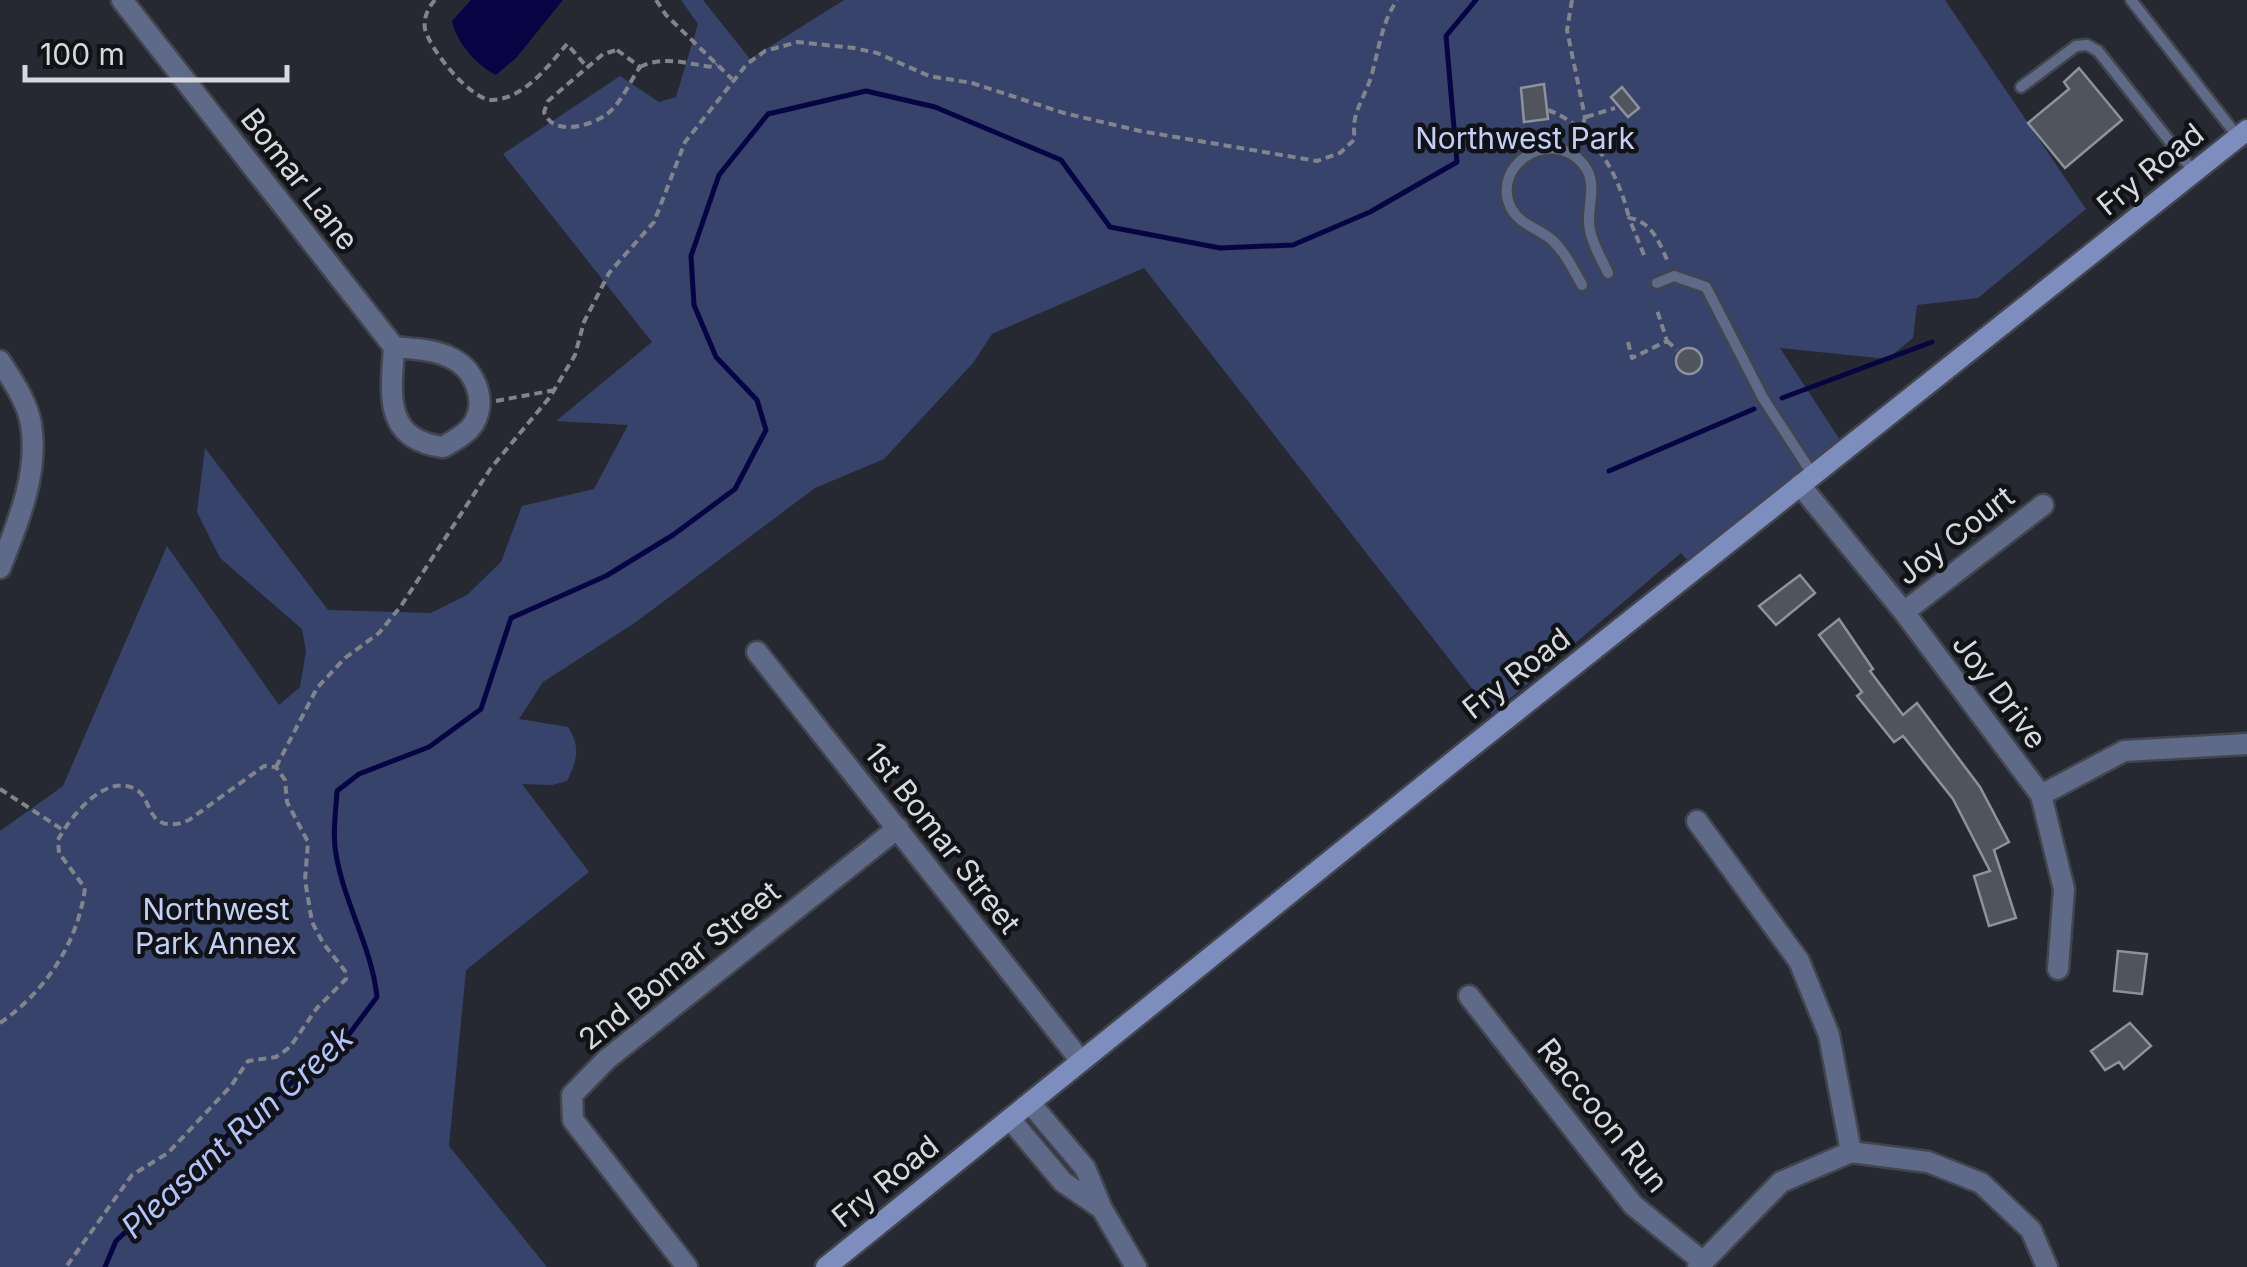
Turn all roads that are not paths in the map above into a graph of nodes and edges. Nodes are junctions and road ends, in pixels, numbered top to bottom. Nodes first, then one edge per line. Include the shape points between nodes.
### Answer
1 (122, 0) edge
2 (2131, 0) edge
3 (2021, 87) dead end
4 (2242, 133) edge
5 (2194, 172) junction
6 (1608, 273) dead end
7 (1657, 283) dead end
8 (1582, 285) dead end
9 (394, 347) junction
10 (0, 361) edge
11 (1807, 480) junction
12 (2043, 505) dead end
13 (0, 568) edge
14 (1904, 612) junction
15 (757, 652) dead end
16 (2247, 744) edge
17 (2041, 795) junction
18 (1697, 821) dead end
19 (898, 828) junction
20 (2058, 969) dead end
21 (1469, 996) dead end
22 (1081, 1061) junction
23 (1030, 1103) junction
24 (1010, 1120) junction
25 (1851, 1152) junction
26 (1102, 1209) junction
27 (1700, 1264) edge
28 (686, 1267) edge
29 (826, 1267) edge
30 (1136, 1267) edge
31 (2047, 1267) edge

1 - 9 street, Bomar Lane
2 - 4 lane
3 - 5 lane via 2076,46 2087,45
4 - 5 street, Fry Road
5 - 11 street, Fry Road
6 - 8 lane via 1591,234 1590,175 1566,150 1544,148 1525,156 1505,192 1512,210 1554,242
7 - 11 lane via 1674,276 1706,287
9 - 9 street via 450,357 476,384 481,402 474,424 443,447 427,445 396,422
10 - 13 street via 30,423 32,458 23,510
11 - 14 street, Joy Drive
11 - 22 street, Fry Road
12 - 14 street, Joy Court
14 - 17 street, Joy Drive
15 - 19 street, 1st Bomar Street
16 - 17 street via 2124,751
17 - 20 street, Joy Drive via 2064,889
18 - 25 street via 1799,961 1829,1035
19 - 22 street, 1st Bomar Street
19 - 28 street, 2nd Bomar Street via 607,1059 572,1095 572,1120
21 - 27 street, Raccoon Run via 1634,1206
22 - 23 street, Fry Road
23 - 24 street, Fry Road
23 - 26 street via 1084,1168
24 - 26 street via 1063,1182
24 - 29 street, Fry Road
25 - 27 street via 1781,1182
25 - 31 street via 1928,1162 1981,1183 2031,1230
26 - 30 street

